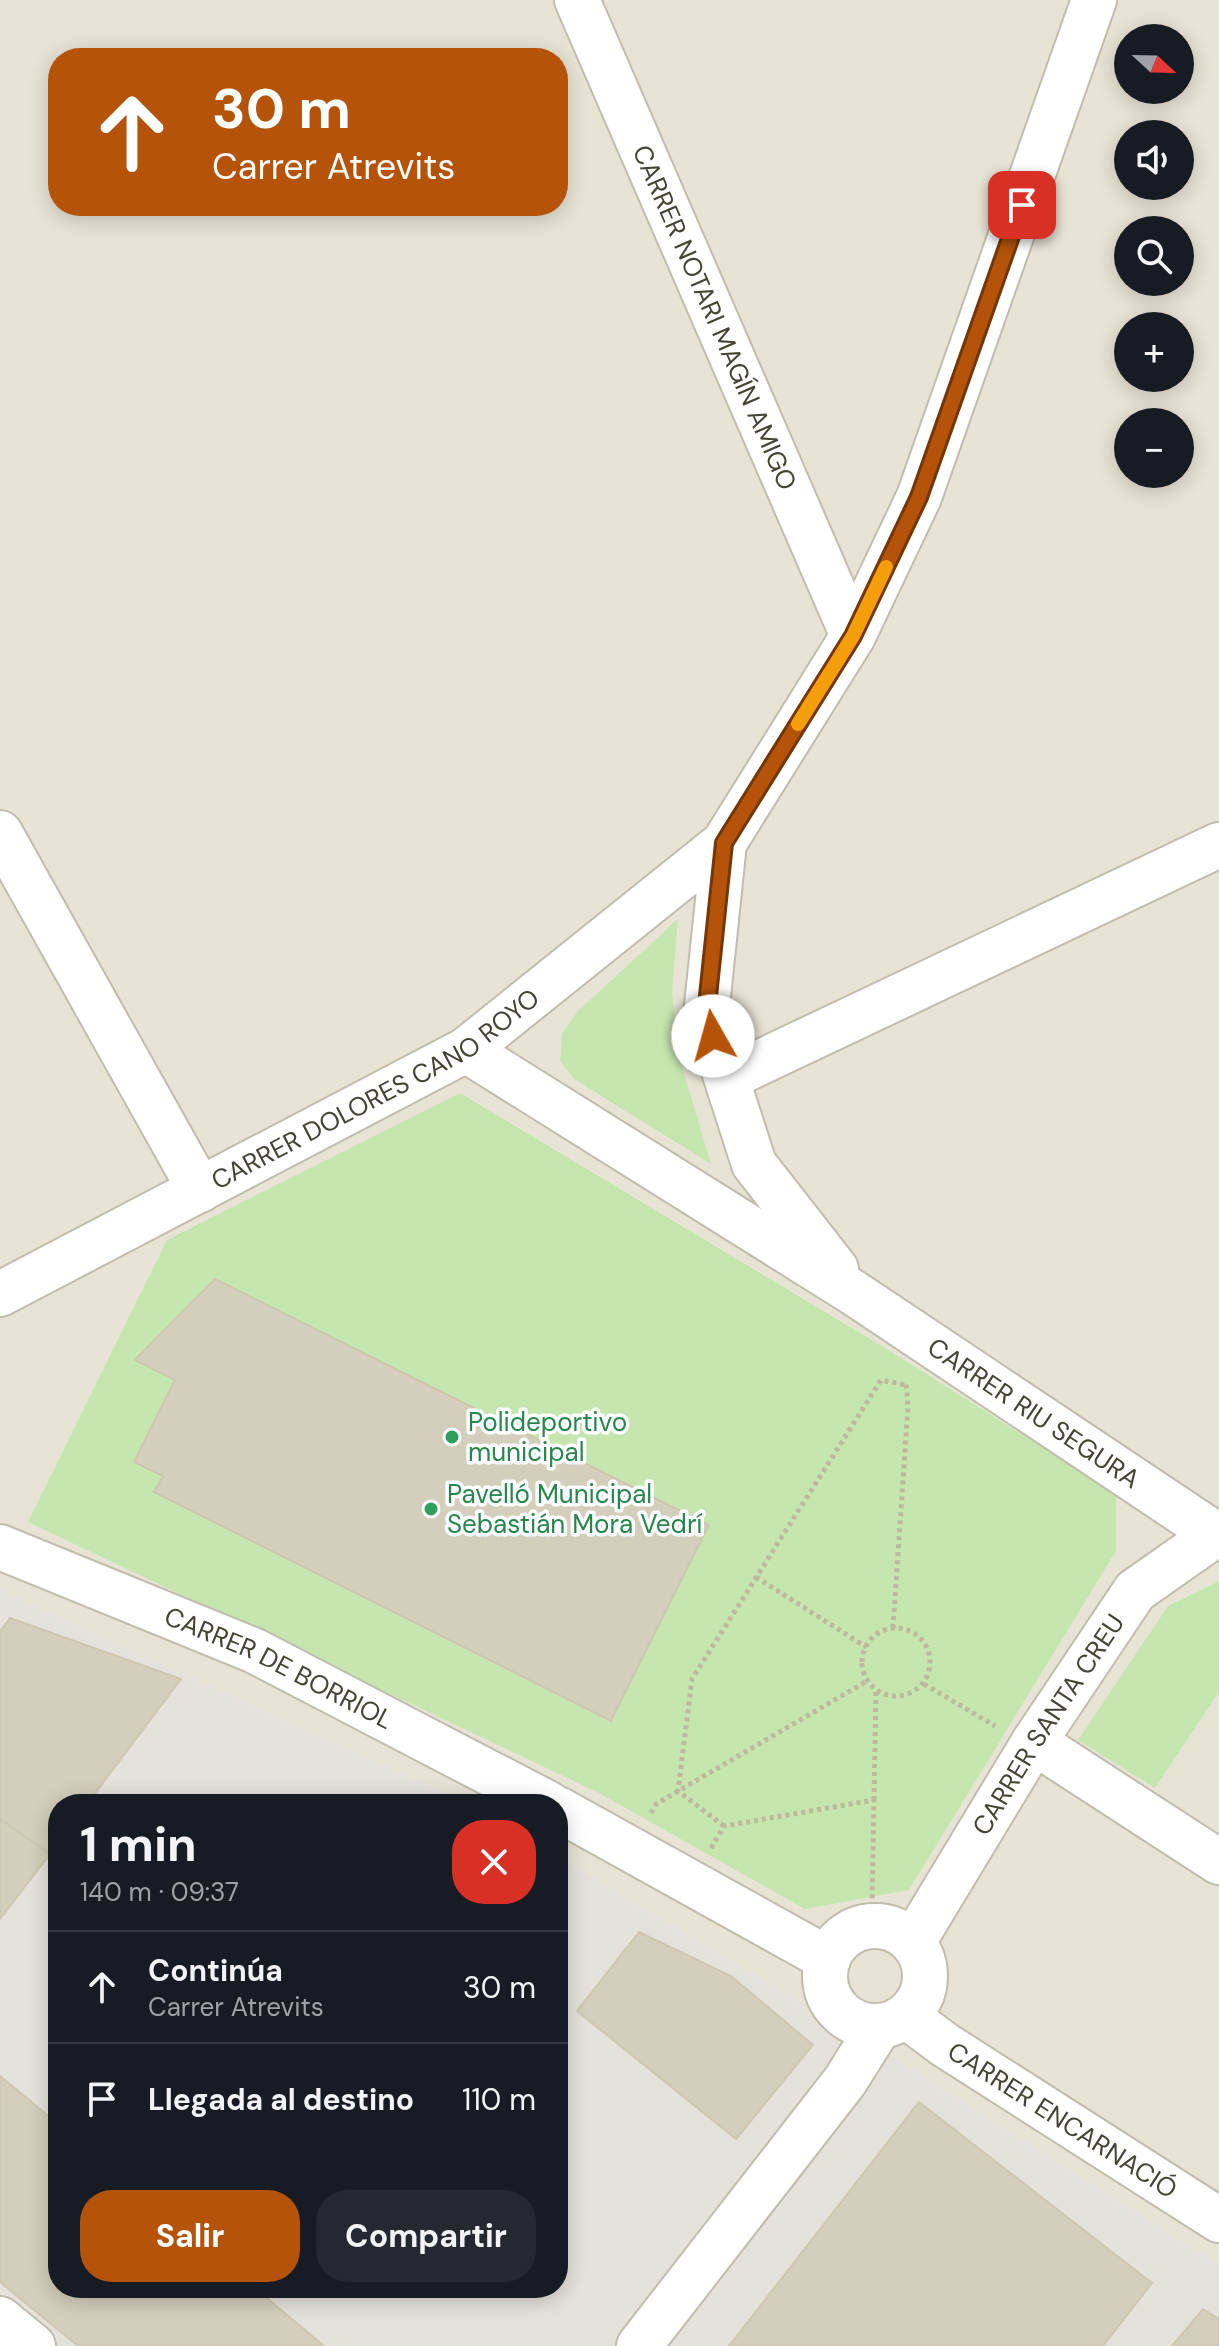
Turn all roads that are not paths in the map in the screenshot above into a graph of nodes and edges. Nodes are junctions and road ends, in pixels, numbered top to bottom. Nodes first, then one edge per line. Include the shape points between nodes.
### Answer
1 (577, 0) edge
2 (1094, 0) edge
3 (853, 636) junction
4 (0, 833) edge
5 (724, 843) junction
6 (1219, 845) edge
7 (466, 1050) junction
8 (727, 1078) junction
9 (754, 1164) junction
10 (200, 1190) junction
11 (700, 1196) junction
12 (854, 1293) junction
13 (0, 1294) edge
14 (1217, 1533) edge
15 (6, 1560) edge
16 (1033, 1745) junction
17 (530, 1794) edge
18 (568, 1815) edge
19 (1219, 1862) edge
20 (913, 1942) junction
21 (828, 1959) junction
22 (893, 2021) junction
23 (1219, 2220) edge
24 (0, 2319) edge
25 (33, 2346) edge
26 (639, 2346) edge

1 - 3 street, CARRER NOTARI MAGÍN AMIGO
2 - 3 street via 919,497
3 - 5 street
4 - 10 street
5 - 7 street, CARRER DOLORES CANO ROYO
5 - 8 street via 706,1015
6 - 8 street
7 - 10 street, CARRER DOLORES CANO ROYO
7 - 11 street, CARRER RIU SEGURA
8 - 9 street
9 - 11 street
9 - 12 street
10 - 13 street, CARRER DOLORES CANO ROYO
11 - 12 street, CARRER RIU SEGURA
12 - 14 street, CARRER RIU SEGURA
14 - 16 street, CARRER SANTA CREU via 1135,1591
15 - 17 street, CARRER DE BORRIOL via 255,1651
16 - 19 street
16 - 20 street, CARRER SANTA CREU
18 - 21 street
20 - 21 street via 887,1926 872,1925 845,1936
20 - 22 street via 924,1960 926,1980 920,2000
21 - 22 street via 825,1981 832,2002 847,2018 857,2023
22 - 23 street, CARRER ENCARNACIÓ via 945,2045
22 - 26 street
24 - 25 street

